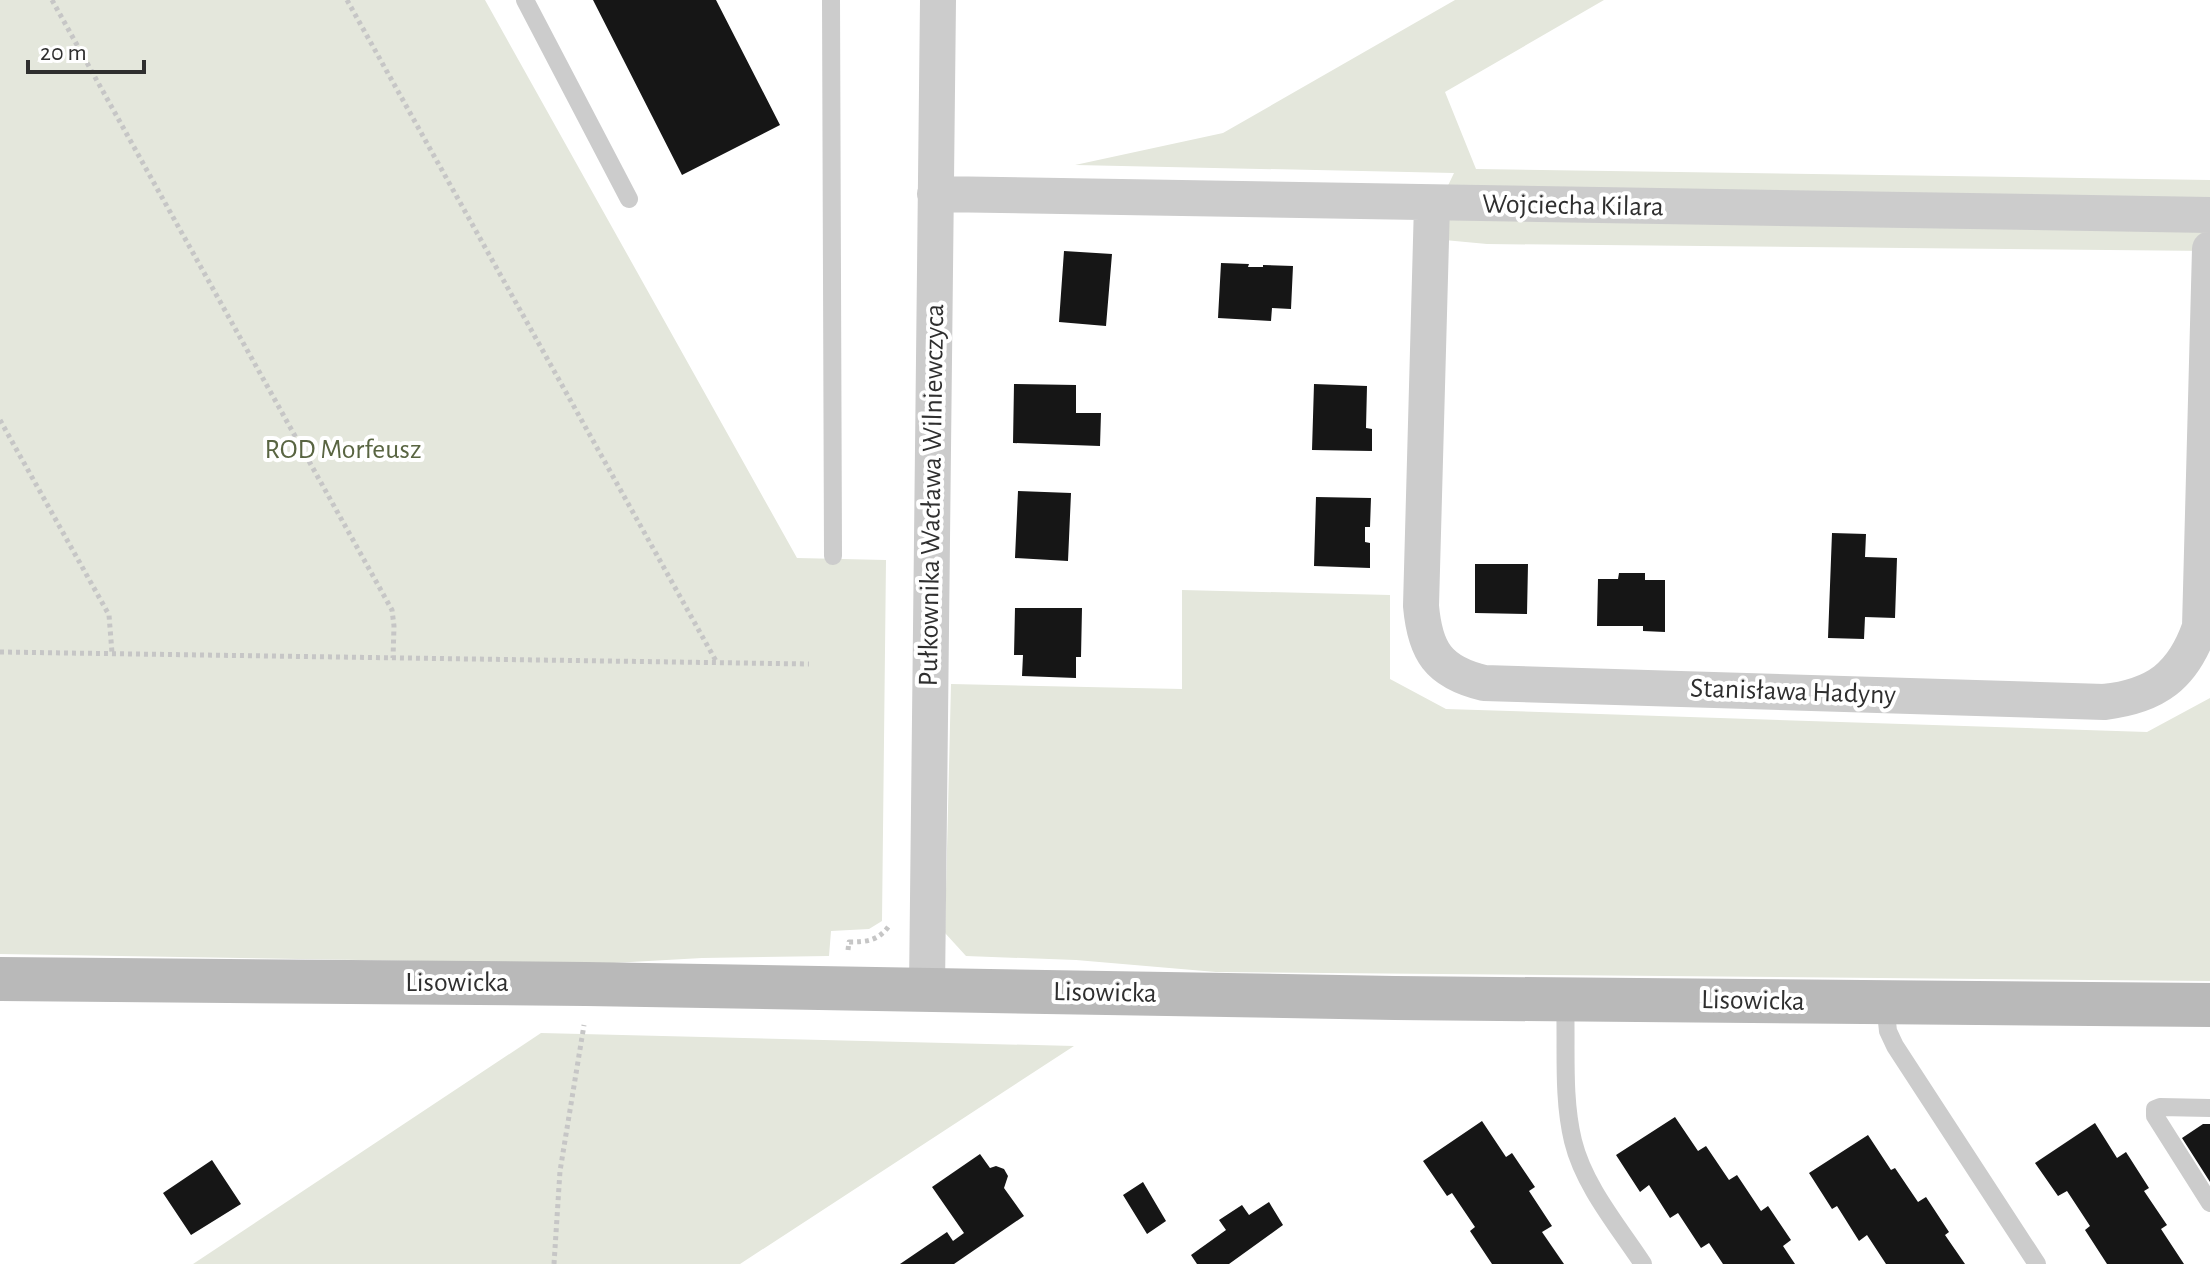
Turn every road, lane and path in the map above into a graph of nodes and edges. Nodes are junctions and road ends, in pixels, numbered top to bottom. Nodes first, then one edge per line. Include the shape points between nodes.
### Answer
1 (52, 0) edge
2 (347, 0) edge
3 (525, 0) edge
4 (831, 0) edge
5 (938, 0) edge
6 (935, 194) junction
7 (629, 199) dead end
8 (1432, 204) junction
9 (2210, 215) edge
10 (2210, 249) edge
11 (0, 420) edge
12 (833, 556) dead end
13 (0, 652) edge
14 (112, 653) junction
15 (393, 658) junction
16 (717, 662) junction
17 (809, 664) dead end
18 (0, 979) edge
19 (586, 984) junction
20 (927, 989) junction
21 (1565, 1000) junction
22 (1885, 1002) junction
23 (2210, 1005) edge
24 (2210, 1108) edge
25 (2210, 1203) edge
26 (554, 1264) edge
27 (1643, 1264) edge
28 (2037, 1264) edge

1 - 15 path via 392,610
2 - 16 path
3 - 7 lane
4 - 12 lane
5 - 6 street, Pułkownika Wacława Wilniewczyca
6 - 8 street, Wojciecha Kilara
6 - 20 street, Pułkownika Wacława Wilniewczyca
8 - 9 street, Wojciecha Kilara
8 - 10 street, Stanisława Hadyny via 1423,626 1438,661 1484,683 2104,702 2147,692 2183,666 2200,627
11 - 14 path via 109,615
13 - 14 path
14 - 15 path
15 - 16 path
16 - 17 path
18 - 19 main road, Lisowicka
19 - 20 main road, Lisowicka
19 - 26 path via 586,1014 560,1171
20 - 21 main road, Lisowicka
21 - 22 main road, Lisowicka
21 - 27 lane via 1573,1142 1596,1192
22 - 23 main road, Lisowicka
22 - 28 lane via 1895,1046
24 - 25 lane via 2155,1109

